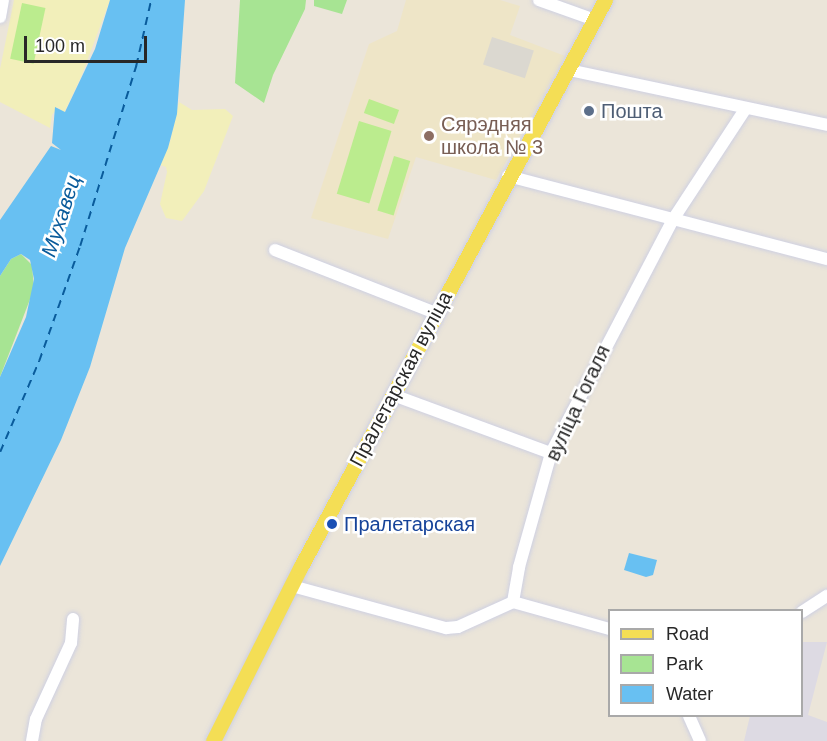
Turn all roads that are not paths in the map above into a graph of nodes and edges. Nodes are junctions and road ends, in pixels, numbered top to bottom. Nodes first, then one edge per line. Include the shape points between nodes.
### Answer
1 (3, 0) edge
2 (539, 0) edge
3 (605, 0) edge
4 (0, 17) edge
5 (595, 20) junction
6 (569, 70) junction
7 (746, 108) junction
8 (827, 125) edge
9 (508, 176) junction
10 (674, 218) junction
11 (275, 250) dead end
12 (827, 259) edge
13 (436, 313) junction
14 (393, 394) junction
15 (551, 453) junction
16 (291, 586) junction
17 (827, 596) edge
18 (513, 602) junction
19 (803, 611) edge
20 (73, 619) dead end
21 (608, 629) edge
22 (689, 717) edge
23 (32, 741) edge
24 (213, 741) edge
25 (700, 741) edge

1 - 4 street
2 - 5 street
3 - 5 main road, Пралетарская вуліца
5 - 6 main road, Пралетарская вуліца
6 - 7 street
6 - 9 main road, Пралетарская вуліца
7 - 8 street
7 - 10 street, вуліца Гогаля
9 - 10 street
9 - 13 main road, Пралетарская вуліца
10 - 12 street
10 - 15 street, вуліца Гогаля
11 - 13 street
13 - 14 main road, Пралетарская вуліца
14 - 15 street
14 - 16 main road, Пралетарская вуліца
15 - 18 street, вуліца Гогаля
16 - 18 street via 446,628 458,627
16 - 24 main road, Пралетарская вуліца
17 - 19 street
18 - 21 street
20 - 23 street via 71,643 36,719
22 - 25 street

